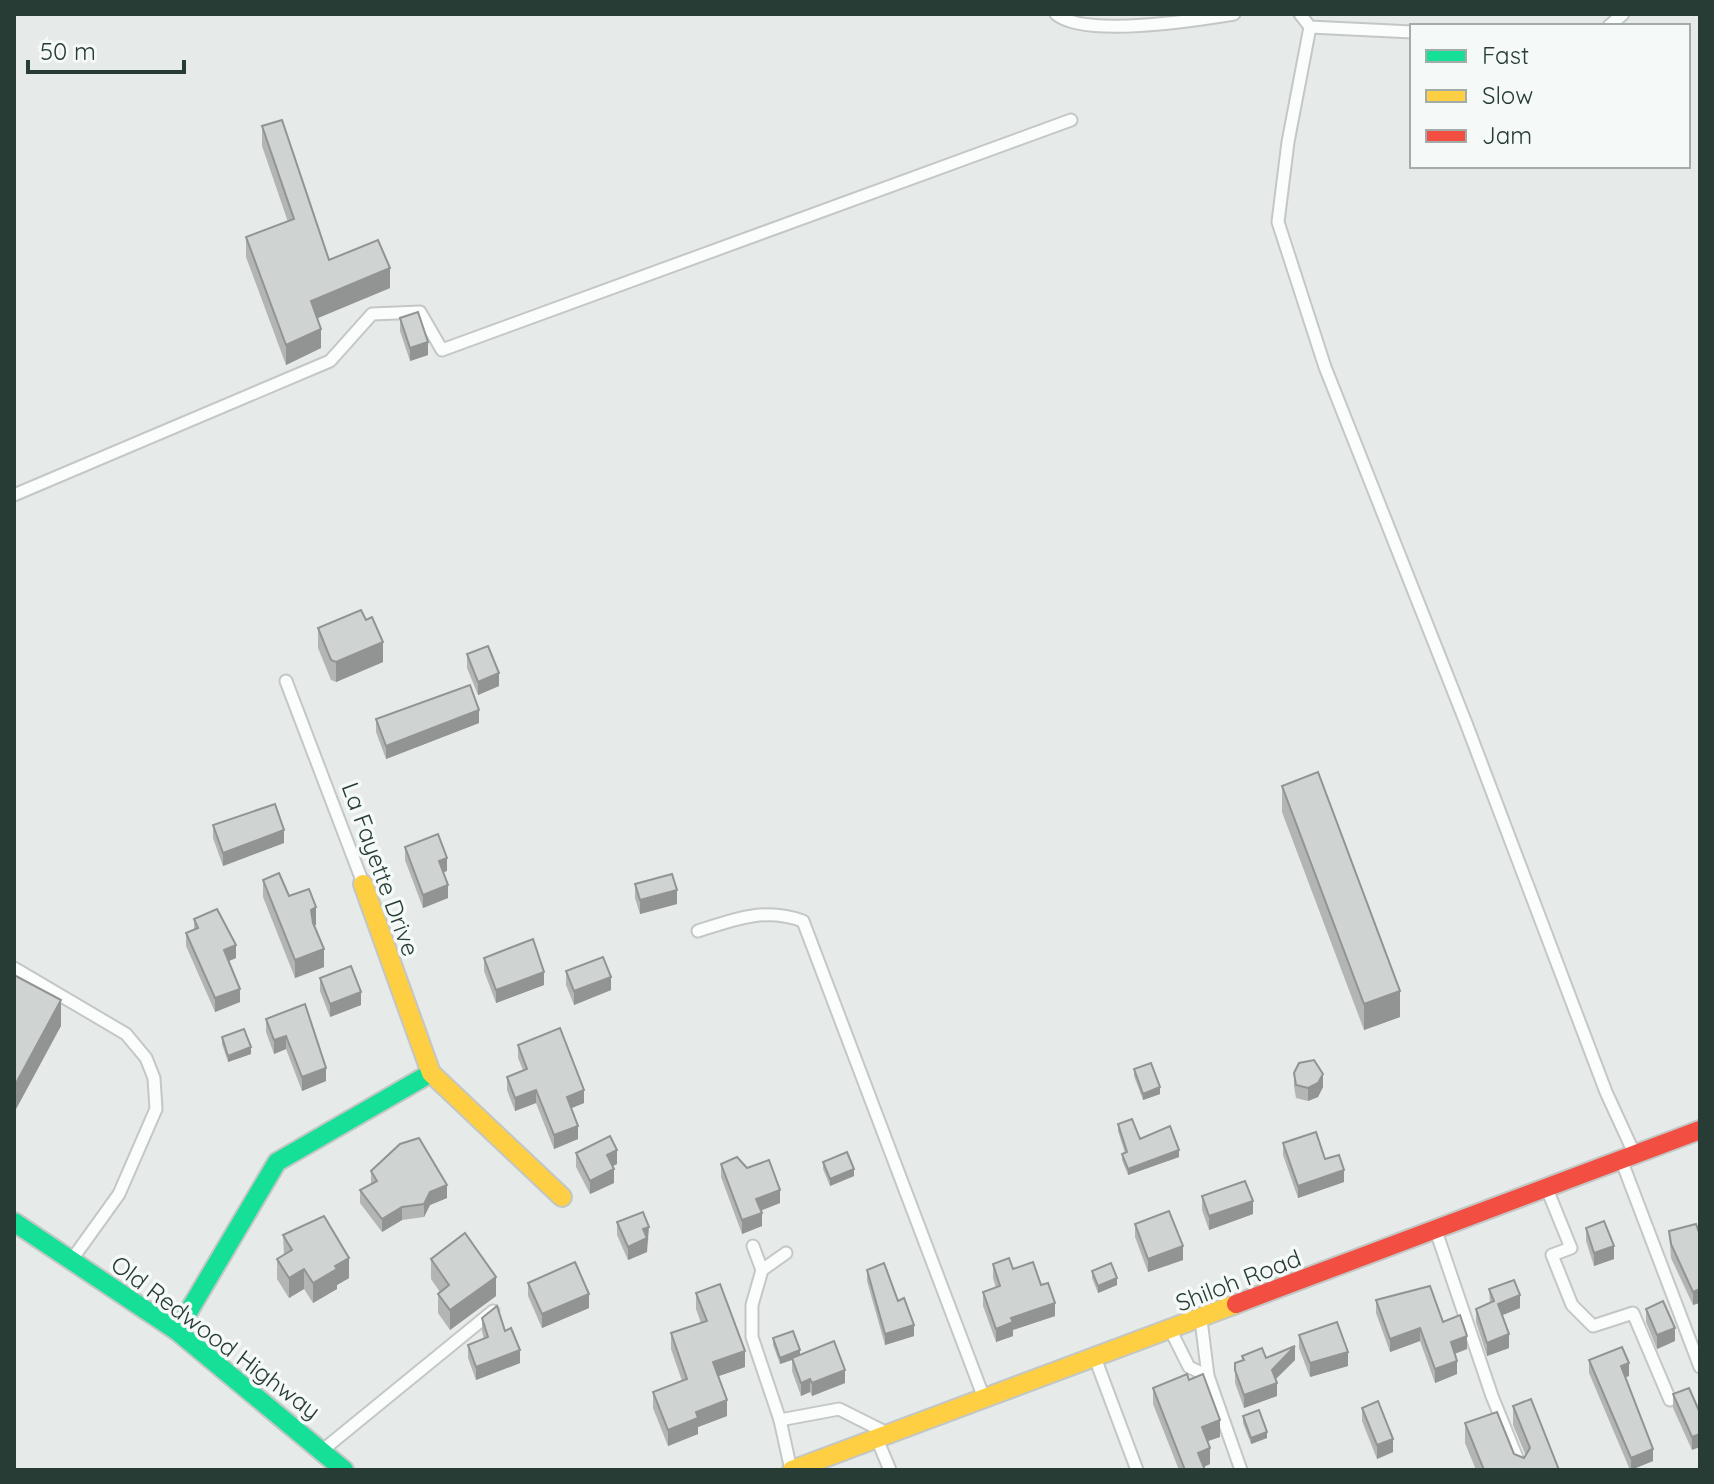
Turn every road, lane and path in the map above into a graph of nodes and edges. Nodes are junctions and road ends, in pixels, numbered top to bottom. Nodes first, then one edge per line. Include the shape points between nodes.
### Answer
1 (1056, 14) edge
2 (1234, 14) edge
3 (1300, 14) edge
4 (1310, 27) junction
5 (1410, 32) edge
6 (1071, 120) dead end
7 (14, 495) edge
8 (286, 681) dead end
9 (363, 884) joint
10 (698, 931) dead end
11 (14, 968) edge
12 (431, 1073) junction
13 (1700, 1130) edge
14 (1628, 1157) junction
15 (1547, 1188) junction
16 (562, 1197) dead end
17 (14, 1222) edge
18 (1436, 1230) junction
19 (753, 1246) dead end
20 (786, 1253) dead end
21 (73, 1259) junction
22 (762, 1270) junction
23 (495, 1309) edge
24 (1201, 1320) junction
25 (177, 1331) junction
26 (1171, 1331) junction
27 (1095, 1357) junction
28 (1700, 1367) edge
29 (1208, 1376) junction
30 (984, 1398) junction
31 (1670, 1400) edge
32 (780, 1420) junction
33 (883, 1436) junction
34 (323, 1450) junction
35 (344, 1470) edge
36 (792, 1470) edge
37 (890, 1470) edge
38 (1137, 1470) edge
39 (1241, 1470) edge
40 (1522, 1470) edge

1 - 2 lane via 1104,26 1174,24
3 - 4 lane
4 - 5 lane
4 - 14 lane via 1278,222 1325,367 1466,723
6 - 7 lane via 442,350 420,312 372,314 330,361
8 - 9 lane, La Fayette Drive
9 - 12 main road, La Fayette Drive
10 - 30 lane via 753,913 782,913 803,921
11 - 21 lane via 126,1034 154,1078 156,1109 119,1194
12 - 16 main road, La Fayette Drive
12 - 25 main road via 277,1162
13 - 14 main road, Shiloh Road
14 - 15 main road, Shiloh Road
14 - 28 lane
15 - 18 main road, Shiloh Road
15 - 31 lane via 1571,1248 1552,1255 1572,1305 1593,1326 1633,1313
17 - 21 main road, Old Redwood Highway
18 - 24 main road, Shiloh Road
18 - 40 lane
19 - 22 lane
20 - 22 lane
21 - 25 main road, Old Redwood Highway
22 - 32 lane via 752,1305 752,1337
23 - 34 lane
24 - 26 main road, Shiloh Road
24 - 29 lane
25 - 34 main road, Old Redwood Highway
26 - 27 main road, Shiloh Road
26 - 29 lane via 1189,1367
27 - 30 main road, Shiloh Road
27 - 38 lane
29 - 39 lane
30 - 33 main road, Shiloh Road
32 - 33 lane via 839,1409
32 - 36 lane
33 - 36 main road, Shiloh Road
33 - 37 lane
34 - 35 main road, Old Redwood Highway

